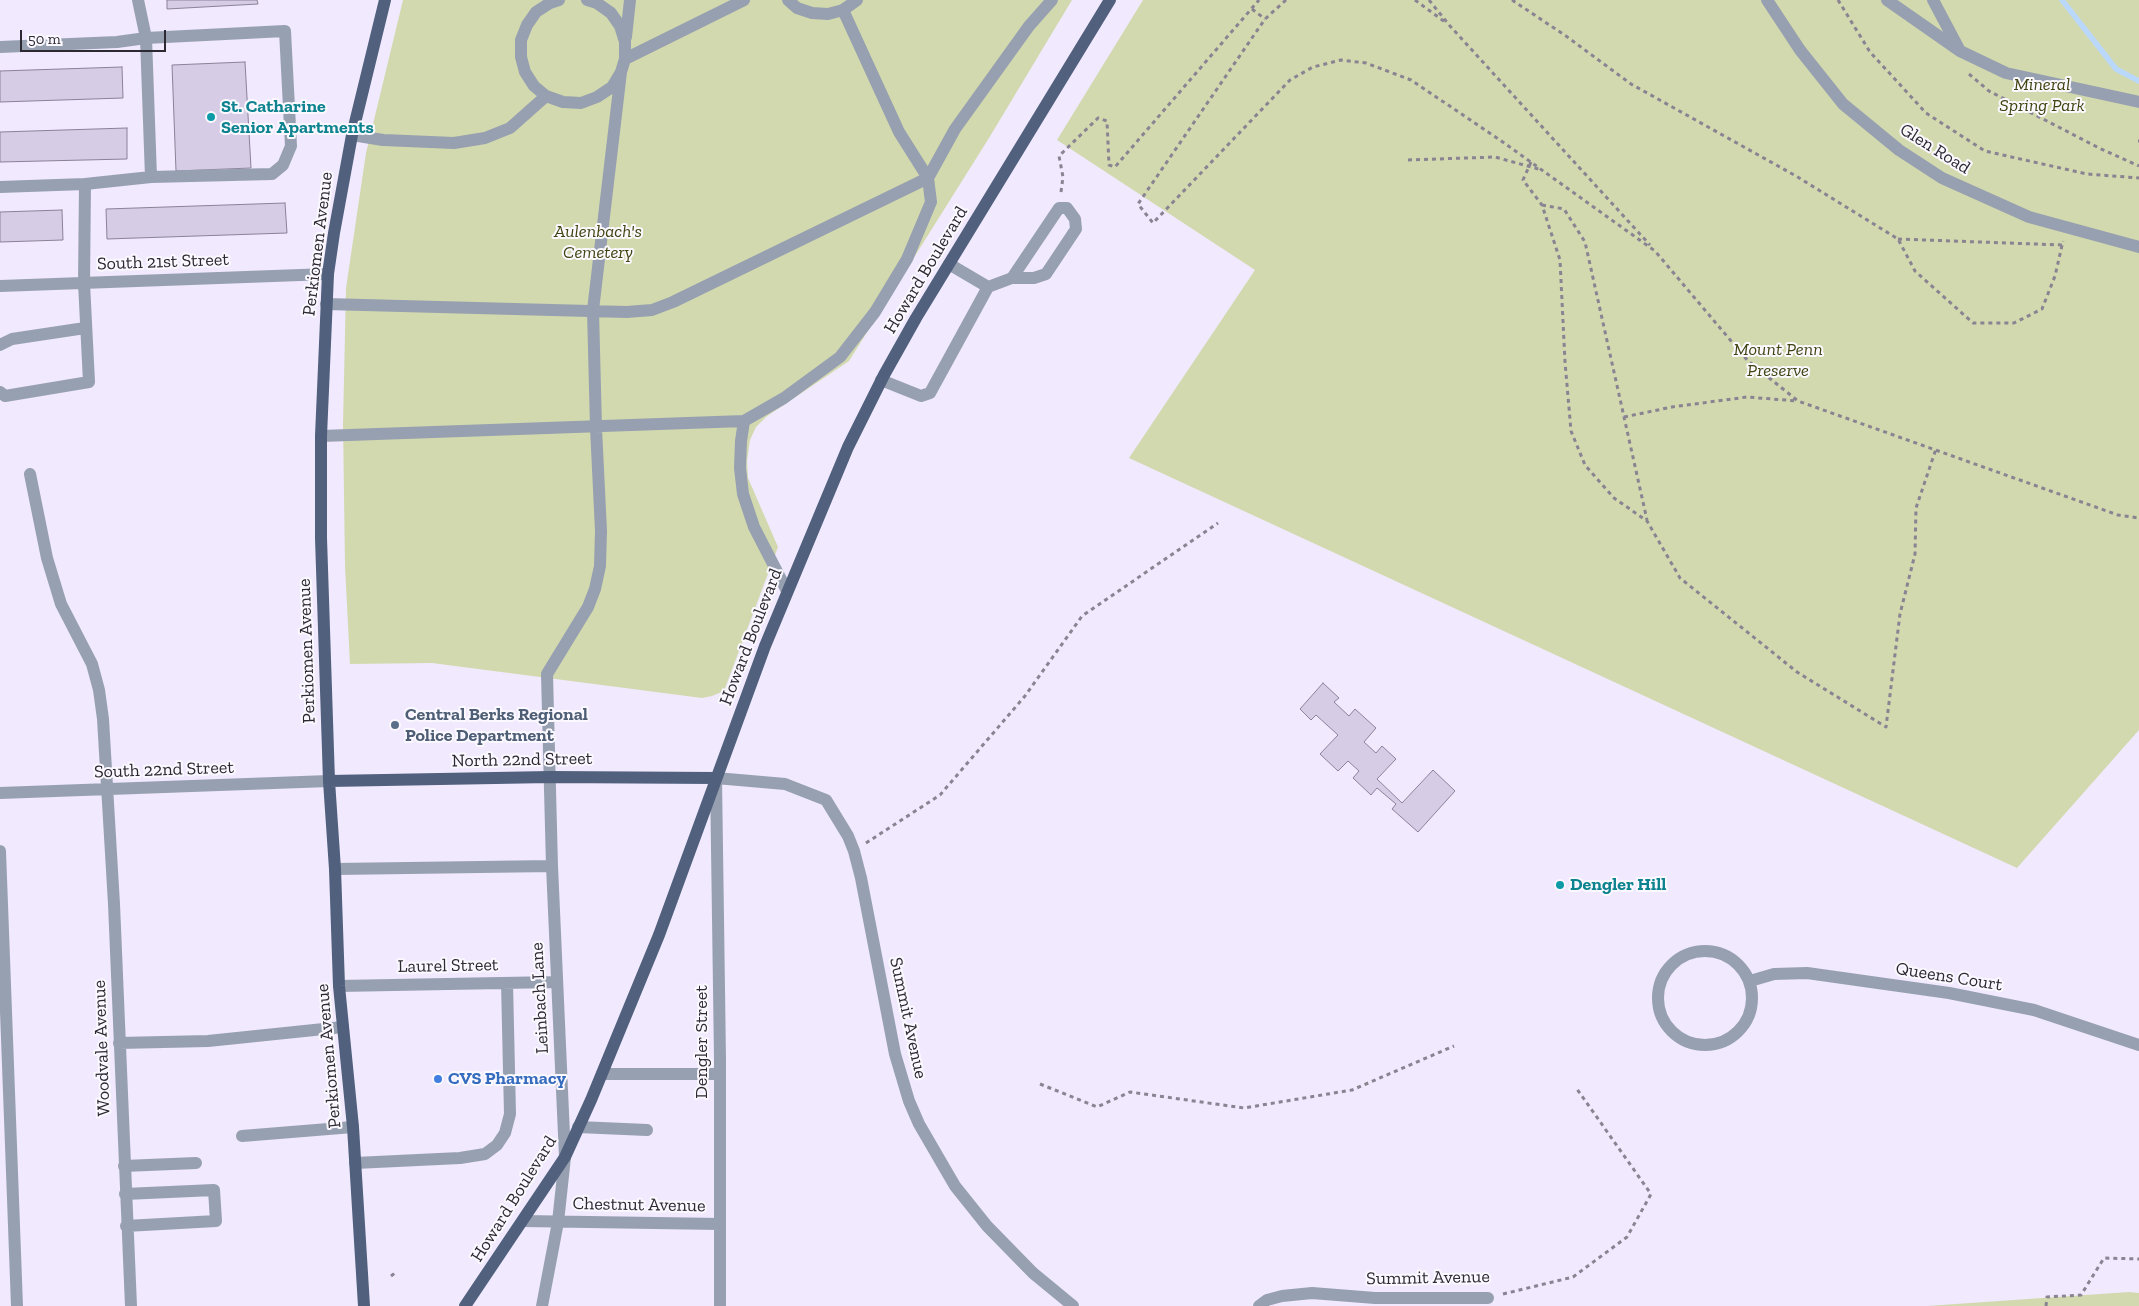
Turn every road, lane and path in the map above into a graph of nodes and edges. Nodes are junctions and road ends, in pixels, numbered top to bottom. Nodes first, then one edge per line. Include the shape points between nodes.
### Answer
1 (138, 0) edge
2 (384, 0) edge
3 (559, 0) edge
4 (587, 0) edge
5 (630, 0) edge
6 (744, 0) edge
7 (788, 0) edge
8 (857, 0) edge
9 (1052, 0) edge
10 (1110, 0) edge
11 (1259, 0) edge
12 (1286, 0) edge
13 (1415, 0) edge
14 (1429, 0) edge
15 (1512, 0) edge
16 (1767, 0) edge
17 (1838, 0) edge
18 (1888, 0) edge
19 (1933, 0) edge
20 (1252, 9) junction
21 (843, 10) junction
22 (1266, 19) junction
23 (1450, 26) junction
24 (146, 38) junction
25 (626, 42) junction
26 (0, 47) edge
27 (1960, 52) junction
28 (625, 59) junction
29 (621, 72) junction
30 (546, 96) junction
31 (2139, 102) edge
32 (352, 135) junction
33 (1408, 160) dead end
34 (1531, 162) dead end
35 (1545, 171) junction
36 (151, 177) junction
37 (928, 178) junction
38 (2139, 178) edge
39 (85, 184) junction
40 (0, 187) edge
41 (1542, 205) junction
42 (1059, 208) junction
43 (2067, 228) junction
44 (1898, 239) junction
45 (2062, 245) junction
46 (2139, 247) edge
47 (1655, 251) junction
48 (949, 264) junction
49 (328, 274) junction
50 (1012, 278) junction
51 (84, 283) junction
52 (0, 286) edge
53 (988, 287) junction
54 (326, 304) junction
55 (593, 310) junction
56 (85, 328) junction
57 (0, 345) edge
58 (881, 380) junction
59 (0, 392) edge
60 (1798, 401) junction
61 (1624, 417) junction
62 (744, 421) junction
63 (596, 428) junction
64 (321, 436) junction
65 (1936, 449) junction
66 (30, 474) dead end
67 (2139, 518) edge
68 (1647, 521) junction
69 (1218, 523) dead end
70 (787, 591) junction
71 (550, 777) junction
72 (716, 778) junction
73 (329, 781) junction
74 (106, 789) junction
75 (0, 793) edge
76 (0, 851) edge
77 (854, 851) junction
78 (552, 866) junction
79 (335, 869) junction
80 (1750, 981) junction
81 (556, 982) junction
82 (507, 983) junction
83 (340, 986) junction
84 (343, 1027) junction
85 (119, 1044) junction
86 (2139, 1045) edge
87 (1454, 1046) dead end
88 (602, 1074) junction
89 (720, 1074) junction
90 (1040, 1084) dead end
91 (1577, 1089) dead end
92 (353, 1127) junction
93 (578, 1127) junction
94 (647, 1130) dead end
95 (242, 1136) dead end
96 (565, 1157) junction
97 (196, 1163) dead end
98 (355, 1163) junction
99 (124, 1166) junction
100 (125, 1194) junction
101 (523, 1221) junction
102 (558, 1222) junction
103 (720, 1224) junction
104 (126, 1226) junction
105 (2139, 1259) edge
106 (395, 1273) dead end
107 (391, 1276) dead end
108 (1488, 1298) joint
109 (17, 1306) edge
110 (131, 1306) edge
111 (364, 1306) edge
112 (465, 1306) edge
113 (542, 1306) edge
114 (720, 1306) edge
115 (1073, 1306) edge
116 (1259, 1306) edge
117 (2046, 1306) edge

1 - 24 street
2 - 32 main road, Perkiomen Avenue
3 - 30 street via 536,12 521,40 525,72
4 - 25 street via 611,13
5 - 25 street
6 - 28 street
7 - 21 street via 797,8 812,13 828,14
8 - 21 street
9 - 37 street via 1029,26 955,129
10 - 48 main road, Howard Boulevard
11 - 20 path
12 - 22 path
13 - 23 path
14 - 23 path
15 - 44 path via 1631,84 1796,176
16 - 43 street, Glen Road via 1800,50 1843,104 1899,150 1942,178 1984,198 2029,217
17 - 38 path via 1870,52 1926,113 1985,151 2087,174
18 - 27 street
19 - 27 street
20 - 22 path
20 - 42 path via 1115,167 1109,165 1107,121 1098,118 1059,156 1063,177
21 - 37 street via 899,132
22 - 35 path via 1138,204 1153,223 1290,80 1314,67 1341,60 1366,63 1411,80
23 - 47 path
24 - 26 street
24 - 36 street
24 - 36 street via 285,31 291,146 282,165 272,174
25 - 28 street
27 - 31 street via 2006,73
28 - 29 street
29 - 30 street via 612,86 598,97 581,103 563,102
29 - 55 street, Leinbach Lane
30 - 32 street via 510,128 485,138 454,143 382,140
32 - 49 main road, Perkiomen Avenue
33 - 35 path via 1495,158
34 - 41 path via 1523,180
35 - 47 path
36 - 39 street
37 - 55 street via 673,302 652,310
37 - 62 street via 931,202 907,259 875,312 840,357 784,398
39 - 40 street
39 - 51 street
41 - 61 path via 1564,209 1585,242
41 - 68 path via 1560,260 1571,431 1586,465 1614,498
42 - 50 street
42 - 50 street via 1067,208 1076,219 1076,229 1046,274 1034,278
43 - 45 path
43 - 46 street, Glen Road
44 - 45 path
44 - 45 path via 1915,271 1973,323 2014,323 2042,309
47 - 60 path via 1748,361
48 - 53 street
48 - 58 main road, Howard Boulevard
49 - 51 street, South 21st Street
49 - 54 main road, Perkiomen Avenue
50 - 53 street
51 - 52 street, South 21st Street
51 - 56 street
53 - 58 street via 930,393 921,396
54 - 55 street
54 - 64 main road, Perkiomen Avenue
55 - 63 street, Leinbach Lane
56 - 57 street via 12,339
56 - 59 street via 89,382 5,396
58 - 70 main road, Howard Boulevard via 848,447
60 - 61 path via 1747,397
60 - 65 path
61 - 68 path
62 - 63 street
62 - 70 street via 740,468 743,494 754,527
63 - 64 street
63 - 71 street, Leinbach Lane via 600,566 588,608 547,674
64 - 73 main road, Perkiomen Avenue
65 - 67 path via 2118,515
65 - 68 path via 1916,508 1915,554 1900,614 1886,726 1797,672 1680,578
66 - 74 street, Woodvale Avenue via 61,604 92,664 99,690
69 - 77 path via 1082,616 1026,696 940,795
70 - 72 main road, Howard Boulevard
71 - 72 main road, North 22nd Street
71 - 73 main road, North 22nd Street
71 - 78 street, Leinbach Lane
72 - 77 street, Summit Avenue via 785,784 826,800
72 - 88 main road, Howard Boulevard via 659,935
72 - 89 street, Dengler Street
73 - 74 street, South 22nd Street
73 - 79 main road, Perkiomen Avenue
74 - 75 street, South 22nd Street
74 - 85 street, Woodvale Avenue
76 - 109 street
77 - 115 street, Summit Avenue via 894,1054 919,1124 955,1186 987,1226 1033,1273
78 - 79 street
78 - 81 street, Leinbach Lane
79 - 83 main road, Perkiomen Avenue
80 - 80 street via 1751,1012 1744,1026 1732,1038 1703,1046 1687,1042 1664,1022 1659,1007 1663,976 1685,955 1700,951 1716,952 1742,968
80 - 86 street, Queens Court via 1774,974 1807,973 1949,994 2034,1010
81 - 82 street, Laurel Street
81 - 96 street, Leinbach Lane
82 - 83 street, Laurel Street
82 - 98 street via 510,1114 497,1145 485,1154 460,1158
83 - 84 main road, Perkiomen Avenue
84 - 85 street via 208,1041
84 - 92 main road, Perkiomen Avenue
85 - 99 street, Woodvale Avenue
87 - 90 path via 1352,1090 1244,1108 1130,1092 1097,1107
88 - 89 street
88 - 93 main road, Howard Boulevard
89 - 103 street, Dengler Street
91 - 108 path, Summit Avenue via 1650,1194 1627,1237 1573,1277
92 - 95 street
92 - 98 main road, Perkiomen Avenue
93 - 94 street
93 - 96 main road, Howard Boulevard
96 - 101 main road, Howard Boulevard
96 - 102 street, Leinbach Lane
97 - 99 street
98 - 111 main road, Perkiomen Avenue
99 - 100 street, Woodvale Avenue
100 - 104 street, Woodvale Avenue
100 - 104 street via 214,1190 216,1221
101 - 102 street, Chestnut Avenue
101 - 112 main road, Howard Boulevard
102 - 103 street, Chestnut Avenue
102 - 113 street, Leinbach Lane
103 - 114 street, Dengler Street
104 - 110 street, Woodvale Avenue
105 - 117 path via 2104,1258 2081,1295 2047,1297
106 - 107 path
108 - 116 street, Summit Avenue via 1375,1298 1312,1293 1282,1296

